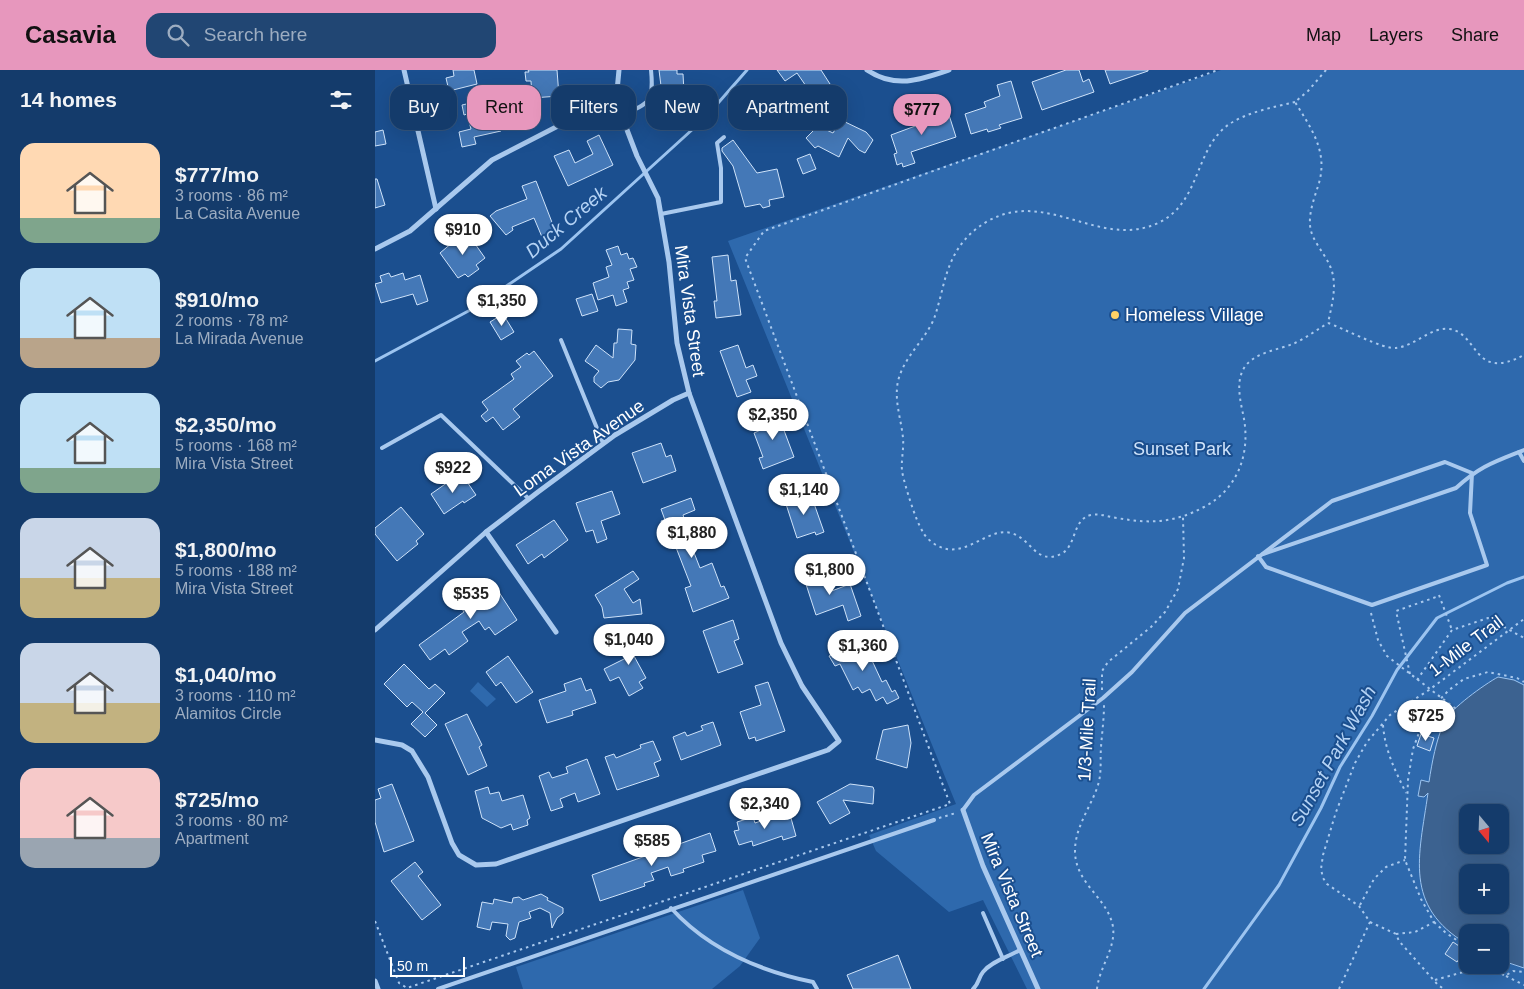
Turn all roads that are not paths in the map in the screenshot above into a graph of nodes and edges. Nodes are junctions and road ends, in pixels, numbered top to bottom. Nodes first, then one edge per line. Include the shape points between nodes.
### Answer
1 (404, 70) edge
2 (619, 70) edge
3 (651, 70) edge
4 (867, 70) edge
5 (949, 70) edge
6 (618, 85) edge
7 (636, 109) edge
8 (551, 130) edge
9 (628, 130) edge
10 (724, 137) dead end
11 (437, 209) junction
12 (661, 214) junction
13 (375, 249) edge
14 (561, 340) dead end
15 (689, 393) junction
16 (603, 443) junction
17 (382, 448) dead end
18 (1524, 450) edge
19 (1519, 452) junction
20 (1524, 461) edge
21 (1472, 473) junction
22 (529, 499) junction
23 (486, 532) junction
24 (1258, 556) junction
25 (375, 630) edge
26 (556, 632) dead end
27 (375, 740) edge
28 (963, 810) joint
29 (933, 820) road end
30 (671, 908) junction
31 (983, 912) dead end
32 (1020, 950) junction
33 (1003, 959) junction
34 (375, 981) edge
35 (378, 989) edge
36 (439, 989) edge
37 (817, 989) edge
38 (973, 989) edge
39 (1038, 989) edge

1 - 11 street
2 - 6 street, Mira Vista Street
3 - 7 lane via 651,98
4 - 5 street via 884,80 911,81
8 - 11 street via 492,160
9 - 12 street, Mira Vista Street via 658,198
10 - 12 lane via 716,149 721,168 721,202
11 - 13 street via 410,232
12 - 15 street, Mira Vista Street via 677,343
14 - 16 lane
15 - 16 street, Loma Vista Avenue
15 - 27 street, Mira Vista Street via 781,643 801,686 839,741 828,750 483,866 464,859 455,849 428,777 412,750
16 - 22 street, Loma Vista Avenue
17 - 22 lane via 441,415
18 - 19 lane
19 - 20 lane
19 - 21 lane
21 - 24 lane via 1456,488
21 - 24 lane via 1445,462 1332,501
21 - 24 lane via 1470,513 1487,565 1372,605 1267,567
22 - 23 street, Loma Vista Avenue
23 - 25 street, Loma Vista Avenue
23 - 26 street
24 - 28 lane via 1185,614 1132,672 1103,698 974,794
28 - 32 street, Mira Vista Street via 983,866
29 - 30 lane
30 - 36 lane
30 - 37 lane via 688,927 743,961 813,982
31 - 33 lane
32 - 33 lane
32 - 39 street, Mira Vista Street
33 - 38 lane via 990,965
34 - 35 street

